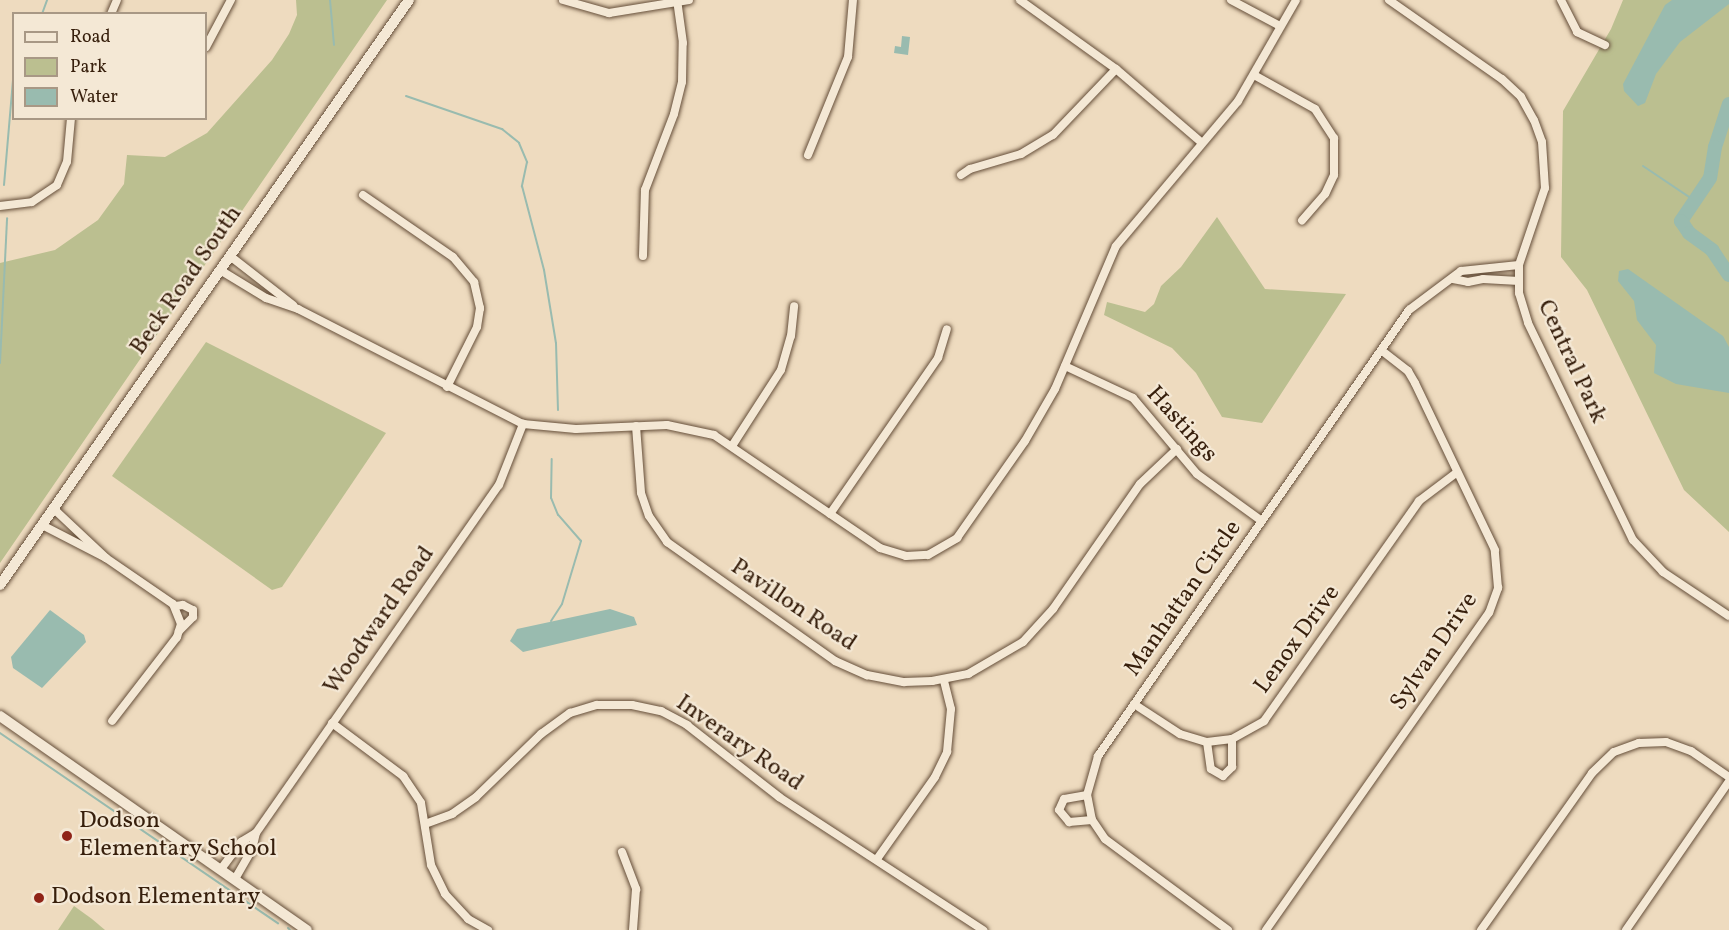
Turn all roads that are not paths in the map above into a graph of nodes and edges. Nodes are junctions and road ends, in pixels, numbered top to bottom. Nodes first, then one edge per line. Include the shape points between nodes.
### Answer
1 (231, 0) edge
2 (409, 0) edge
3 (562, 0) edge
4 (689, 0) edge
5 (853, 0) edge
6 (1020, 0) edge
7 (1231, 0) edge
8 (1296, 0) edge
9 (1389, 0) edge
10 (1561, 0) edge
11 (677, 1) edge
12 (1280, 26) junction
13 (207, 45) edge
14 (1605, 45) dead end
15 (1116, 69) junction
16 (1254, 75) junction
17 (71, 120) edge
18 (1202, 143) junction
19 (808, 155) dead end
20 (961, 175) dead end
21 (363, 195) dead end
22 (0, 206) edge
23 (1302, 220) dead end
24 (230, 256) junction
25 (643, 256) dead end
26 (1520, 265) junction
27 (220, 270) junction
28 (1453, 279) junction
29 (1519, 281) junction
30 (794, 306) dead end
31 (298, 309) junction
32 (947, 329) dead end
33 (1381, 350) junction
34 (1065, 366) junction
35 (447, 387) junction
36 (523, 424) junction
37 (636, 426) junction
38 (732, 446) junction
39 (1177, 449) junction
40 (1456, 473) junction
41 (54, 509) junction
42 (830, 514) junction
43 (1262, 521) junction
44 (42, 525) junction
45 (106, 558) junction
46 (0, 585) edge
47 (175, 606) junction
48 (1729, 616) edge
49 (180, 631) junction
50 (944, 680) junction
51 (1134, 705) junction
52 (0, 716) edge
53 (112, 721) dead end
54 (332, 723) junction
55 (1232, 739) junction
56 (1208, 742) junction
57 (1729, 779) edge
58 (1088, 795) junction
59 (1092, 820) junction
60 (425, 824) junction
61 (256, 833) junction
62 (622, 852) dead end
63 (877, 859) junction
64 (221, 869) junction
65 (235, 879) junction
66 (307, 930) edge
67 (488, 930) edge
68 (633, 930) edge
69 (983, 930) edge
70 (1228, 930) edge
71 (1266, 930) edge
72 (1481, 930) edge
73 (1626, 930) edge

1 - 13 street
2 - 24 main road, Beck Road South
3 - 11 street via 609,13
4 - 11 street
5 - 19 street via 848,57
6 - 15 street
7 - 12 street
8 - 12 street
9 - 26 street, Central Park via 1502,79 1521,97 1534,120 1542,142 1545,188
10 - 14 street via 1577,32
11 - 25 street via 683,44 682,82 645,190
12 - 16 street
15 - 18 street
15 - 20 street via 1053,135 1021,154
16 - 18 street
16 - 23 street via 1308,104 1322,116 1334,138 1334,176 1325,194
17 - 22 street via 67,162 57,185 32,202
18 - 34 street via 1116,246
21 - 35 street via 453,256 474,282 480,308 477,327
24 - 27 main road, Beck Road South
24 - 31 street
26 - 28 street, Manhattan Circle via 1461,271
26 - 29 street, Central Park
27 - 31 street via 266,298
27 - 41 main road, Beck Road South
28 - 29 street
28 - 33 street, Manhattan Circle via 1430,291 1409,310
29 - 48 street, Central Park via 1528,324 1634,540 1663,572
30 - 38 street via 791,336 781,370
31 - 35 street
32 - 42 street via 938,358
33 - 40 street, Sylvan Drive via 1408,371
33 - 43 street, Manhattan Circle
34 - 39 street, Hastings via 1133,398
34 - 42 street via 1025,441 966,526 946,547 918,556 886,551
35 - 36 street
36 - 37 street via 556,429
36 - 54 street, Woodward Road via 499,485
37 - 38 street via 692,428
37 - 50 street, Pavillon Road via 643,502 657,529 678,552 845,666 893,681
38 - 42 street
39 - 43 street, Hastings via 1207,482
39 - 50 street, Pavillon Road via 1140,484 1032,635 990,665
40 - 55 street, Lenox Drive via 1419,501 1264,721
40 - 71 street, Sylvan Drive via 1495,550 1498,580 1494,602
41 - 44 main road, Beck Road South
41 - 45 street
43 - 51 street, Manhattan Circle
44 - 45 street
44 - 46 main road, Beck Road South
45 - 47 street
47 - 49 street
47 - 49 street via 183,604 193,610 193,617
49 - 53 street
50 - 63 street via 951,709 947,752 935,777
51 - 56 street, Lenox Drive via 1180,734
51 - 58 street, Manhattan Circle via 1098,756
52 - 64 main road
54 - 60 street via 403,776 421,803
54 - 61 street, Woodward Road
55 - 56 street, Lenox Drive
55 - 56 street via 1232,767 1223,776 1211,769
57 - 72 street via 1691,751 1666,741 1639,743 1614,752 1592,773
57 - 73 street
58 - 59 street, Manhattan Circle
58 - 59 street via 1064,799 1059,810 1069,822
59 - 70 street, Manhattan Circle via 1105,839 1132,863
60 - 63 street, Inverary Road via 452,814 476,797 541,734 570,713 597,705 632,705 661,711 687,725 779,797
60 - 67 street via 430,865 445,894 468,919
61 - 64 street, Woodward Road via 242,842
61 - 65 street, Woodward Road via 252,850
62 - 68 street via 636,889
63 - 69 street, Inverary Road
64 - 65 main road
65 - 66 main road

